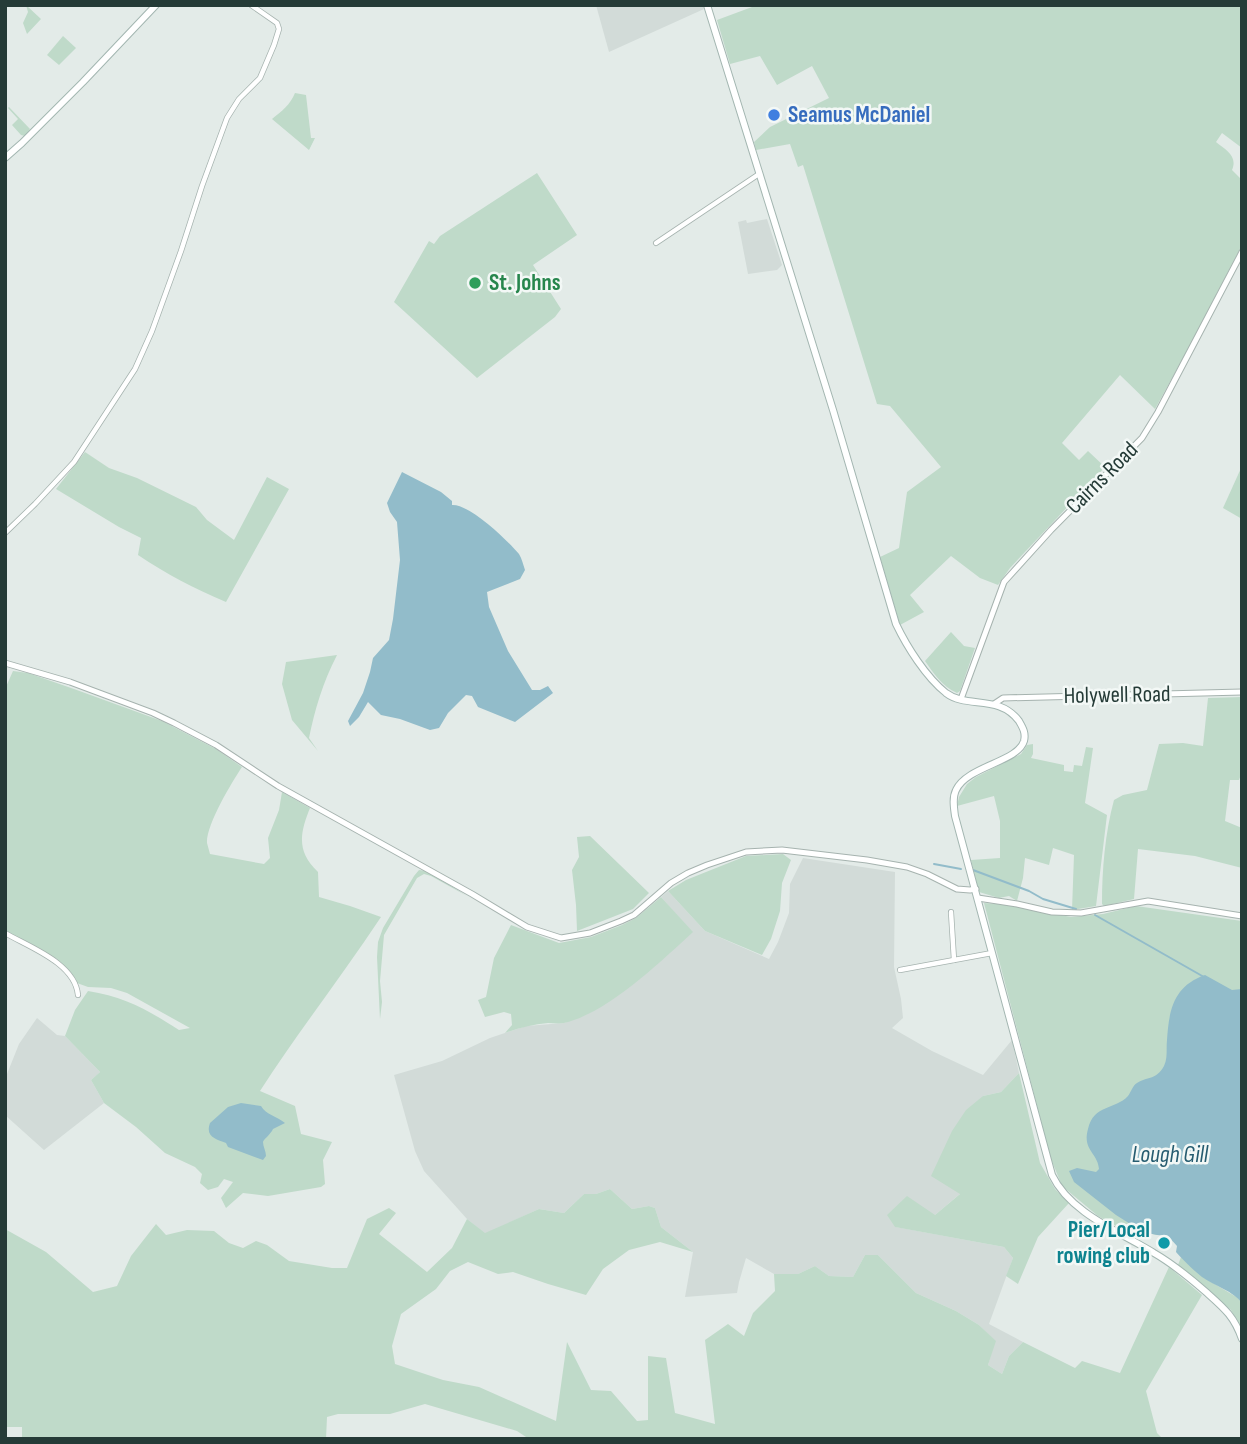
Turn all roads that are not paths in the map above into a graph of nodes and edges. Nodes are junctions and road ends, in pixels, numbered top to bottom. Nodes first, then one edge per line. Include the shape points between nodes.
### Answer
1 (156, 5) edge
2 (251, 5) edge
3 (707, 5) edge
4 (5, 158) edge
5 (759, 174) junction
6 (656, 243) dead end
7 (1242, 252) edge
8 (5, 533) edge
9 (5, 663) edge
10 (1242, 692) edge
11 (961, 699) junction
12 (994, 704) junction
13 (975, 889) junction
14 (978, 898) junction
15 (951, 912) dead end
16 (1242, 916) edge
17 (5, 933) edge
18 (992, 953) junction
19 (954, 960) junction
20 (900, 970) dead end
21 (78, 995) dead end
22 (1242, 1339) edge

1 - 4 main road
2 - 8 street via 277,23 274,45 260,78 226,118 135,369 74,462
3 - 5 main road
5 - 6 street
5 - 11 main road via 896,624 932,678 948,694
7 - 11 street, Cairns Road via 1142,438 1004,582
9 - 13 street via 164,718 527,928 554,937 590,933 621,921 688,873 746,852 782,850 867,860 907,867 957,889
10 - 12 street, Holywell Road via 1003,698
11 - 12 main road
12 - 13 main road via 1017,718 1025,737 1022,747 976,771 956,789 955,816
13 - 14 main road
14 - 16 street via 1052,912 1081,913 1148,901
14 - 18 main road
15 - 19 street
17 - 21 street via 58,963
18 - 19 street
18 - 22 main road via 1058,1188 1094,1218 1188,1277 1229,1312
19 - 20 street

